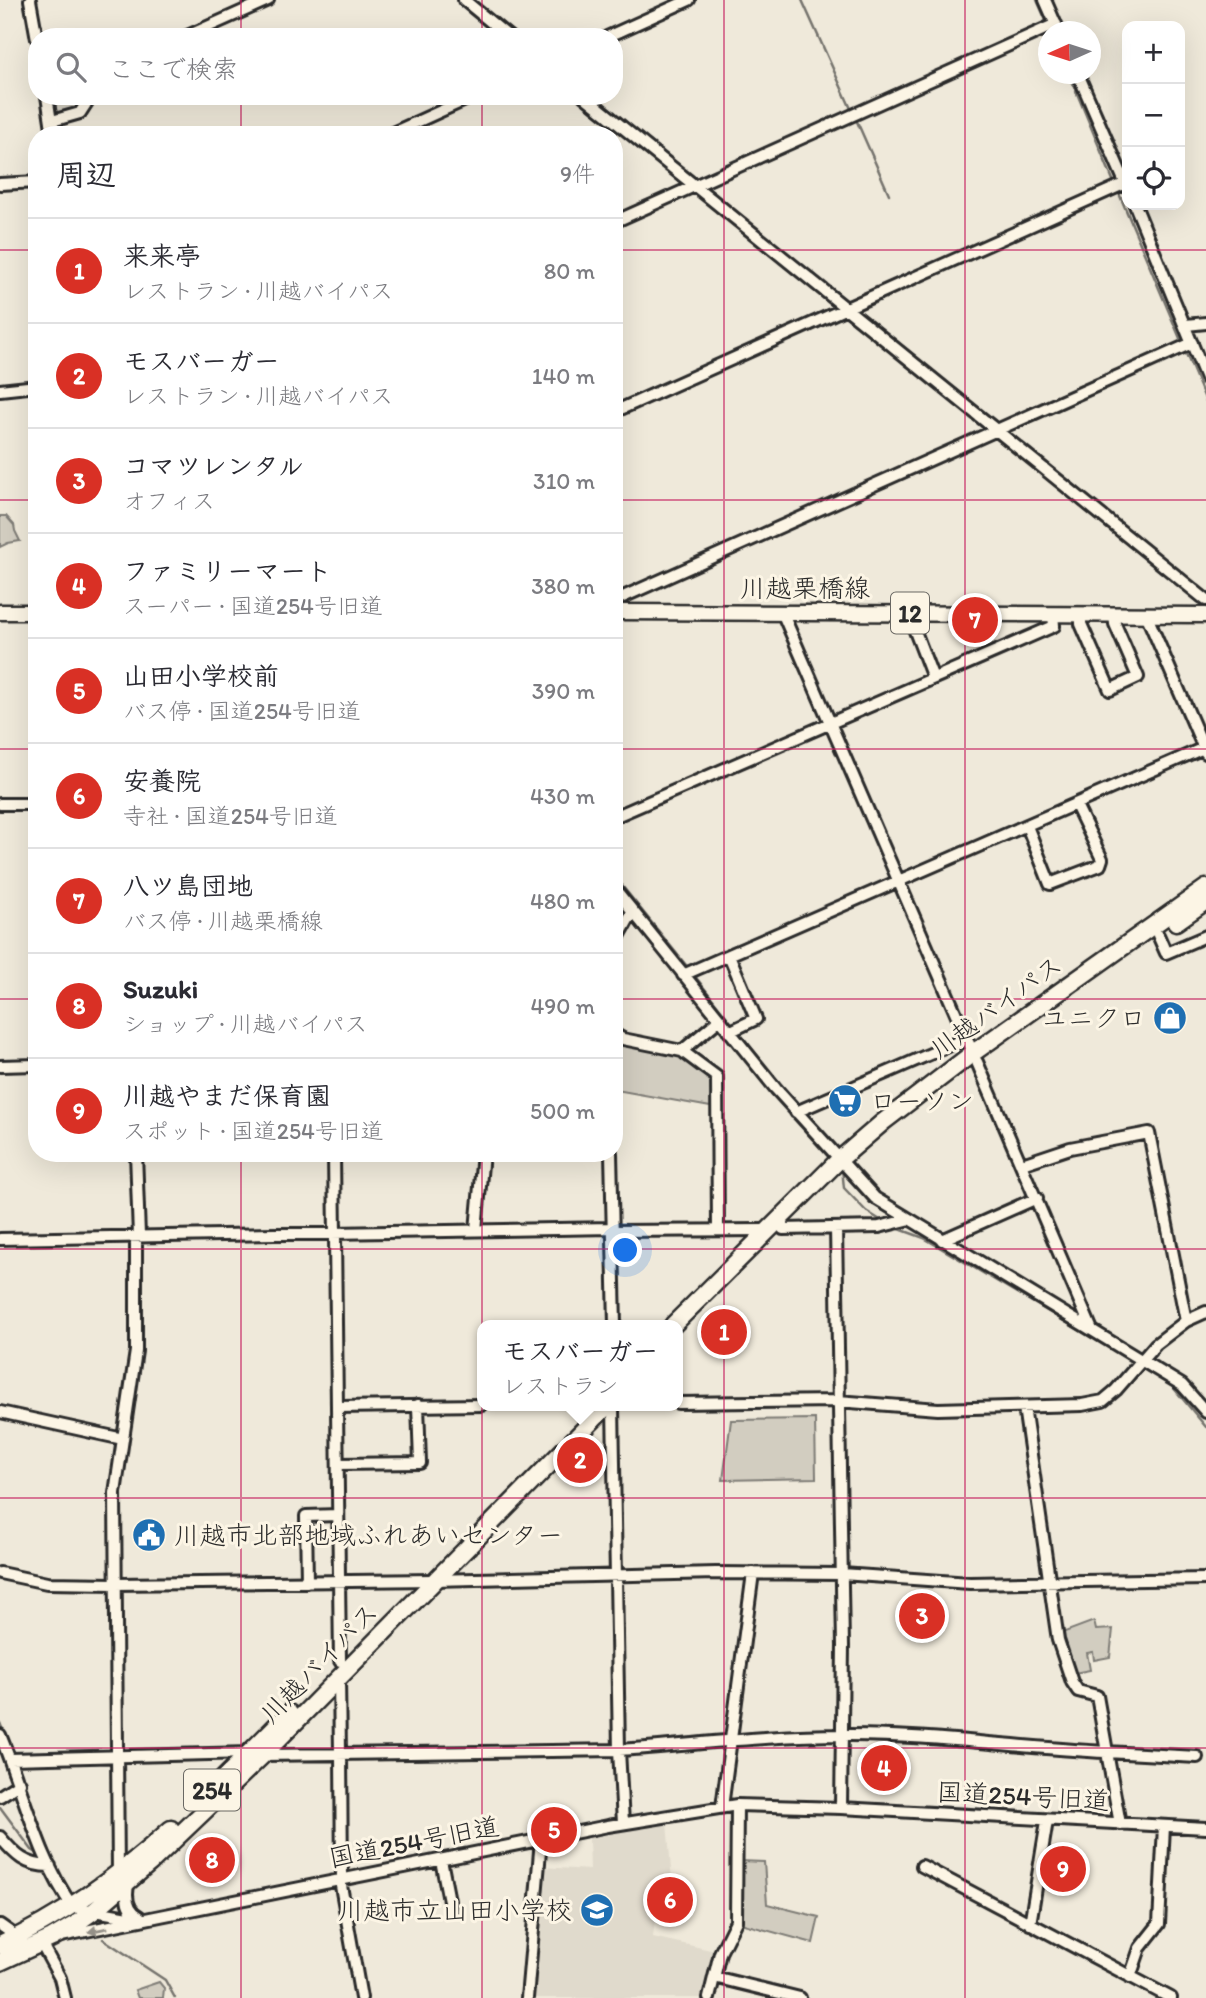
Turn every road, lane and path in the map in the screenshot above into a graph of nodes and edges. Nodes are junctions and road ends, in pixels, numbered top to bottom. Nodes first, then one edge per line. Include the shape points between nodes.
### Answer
1 (30, 0) edge
2 (268, 0) edge
3 (464, 0) edge
4 (689, 0) edge
5 (1045, 0) edge
6 (1055, 21) edge
7 (35, 28) edge
8 (205, 28) edge
9 (498, 28) edge
10 (623, 30) edge
11 (1038, 37) edge
12 (1082, 84) edge
13 (49, 105) edge
14 (86, 105) edge
15 (454, 105) edge
16 (595, 105) edge
17 (52, 121) junction
18 (52, 126) edge
19 (408, 126) edge
20 (621, 126) edge
21 (623, 127) edge
22 (1122, 176) edge
23 (28, 182) edge
24 (0, 184) edge
25 (696, 186) junction
26 (1122, 187) edge
27 (1137, 210) edge
28 (623, 218) edge
29 (847, 308) junction
30 (1206, 323) edge
31 (1186, 326) junction
32 (1192, 343) junction
33 (1206, 378) edge
34 (28, 387) edge
35 (0, 390) edge
36 (623, 408) edge
37 (995, 430) junction
38 (623, 597) edge
39 (1206, 600) edge
40 (0, 612) edge
41 (28, 612) edge
42 (623, 612) edge
43 (782, 612) junction
44 (908, 613) junction
45 (1053, 614) junction
46 (1081, 614) junction
47 (1114, 614) junction
48 (1146, 614) junction
49 (1206, 615) edge
50 (933, 678) junction
51 (830, 722) junction
52 (1205, 750) edge
53 (0, 804) edge
54 (28, 804) edge
55 (1076, 805) junction
56 (623, 813) edge
57 (1027, 827) junction
58 (900, 881) junction
59 (1206, 888) edge
60 (623, 899) edge
61 (1206, 901) edge
62 (633, 911) junction
63 (623, 929) edge
64 (1158, 935) junction
65 (1206, 936) edge
66 (729, 956) junction
67 (683, 975) junction
68 (719, 1020) junction
69 (729, 1032) junction
70 (623, 1039) edge
71 (682, 1051) junction
72 (973, 1051) junction
73 (28, 1065) edge
74 (0, 1066) edge
75 (796, 1112) junction
76 (136, 1162) edge
77 (334, 1162) edge
78 (482, 1162) edge
79 (611, 1162) edge
80 (842, 1164) junction
81 (1023, 1164) junction
82 (1037, 1198) junction
83 (907, 1220) junction
84 (835, 1228) junction
85 (613, 1229) junction
86 (476, 1230) junction
87 (718, 1230) junction
88 (775, 1230) junction
89 (335, 1233) junction
90 (137, 1237) junction
91 (0, 1239) edge
92 (942, 1240) junction
93 (1206, 1312) edge
94 (615, 1320) edge
95 (678, 1320) edge
96 (1186, 1321) junction
97 (683, 1329) edge
98 (1092, 1330) junction
99 (1140, 1359) junction
100 (838, 1401) junction
101 (683, 1403) edge
102 (418, 1405) junction
103 (477, 1405) edge
104 (337, 1407) junction
105 (1024, 1407) junction
106 (588, 1411) edge
107 (602, 1411) edge
108 (613, 1411) edge
109 (0, 1412) edge
110 (1206, 1412) edge
111 (123, 1439) junction
112 (338, 1464) junction
113 (338, 1515) junction
114 (0, 1573) edge
115 (754, 1573) junction
116 (842, 1574) junction
117 (616, 1576) junction
118 (1206, 1579) edge
119 (427, 1580) junction
120 (338, 1581) junction
121 (307, 1582) junction
122 (1051, 1582) junction
123 (115, 1584) junction
124 (340, 1669) junction
125 (0, 1735) edge
126 (843, 1735) junction
127 (730, 1742) junction
128 (619, 1750) junction
129 (1107, 1752) junction
130 (341, 1753) junction
131 (256, 1754) junction
132 (117, 1756) junction
133 (1197, 1758) dead end
134 (10, 1759) junction
135 (20, 1783) junction
136 (0, 1796) edge
137 (737, 1805) junction
138 (722, 1807) junction
139 (841, 1808) junction
140 (1047, 1821) junction
141 (624, 1823) junction
142 (1120, 1824) junction
143 (1164, 1826) junction
144 (1206, 1828) edge
145 (0, 1837) edge
146 (541, 1840) junction
147 (441, 1860) junction
148 (50, 1866) junction
149 (922, 1866) dead end
150 (123, 1878) junction
151 (341, 1880) junction
152 (73, 1907) junction
153 (94, 1911) junction
154 (451, 1911) dead end
155 (143, 1919) junction
156 (1030, 1924) junction
157 (0, 1925) edge
158 (17, 1937) junction
159 (46, 1941) junction
160 (0, 1945) edge
161 (0, 1962) edge
162 (714, 1977) junction
163 (1130, 1977) junction
164 (65, 1998) edge
165 (361, 1998) edge
166 (527, 1998) edge
167 (709, 1998) edge
168 (800, 1998) edge
169 (1171, 1998) edge

1 - 7 street
2 - 8 street
3 - 9 street
4 - 10 street
5 - 6 street
11 - 25 street
12 - 22 street
13 - 17 street
14 - 17 street via 80,113
15 - 19 street
16 - 20 street
17 - 18 street
21 - 25 street
23 - 24 street
25 - 28 street
25 - 29 street
26 - 29 street
27 - 31 street
29 - 36 street
29 - 37 street
30 - 31 street
31 - 32 street
32 - 33 street
32 - 37 street
34 - 35 street
37 - 38 street
37 - 39 street
40 - 41 main road
42 - 43 main road, 川越栗橋線 / 12
43 - 44 main road, 川越栗橋線 / 12
43 - 51 street
44 - 45 main road, 川越栗橋線 / 12
44 - 50 street
45 - 46 main road, 川越栗橋線 / 12
45 - 50 street via 1054,626
46 - 47 main road, 川越栗橋線 / 12
46 - 47 street via 1081,624 1110,690 1138,677
47 - 48 main road, 川越栗橋線 / 12
48 - 49 main road, 川越栗橋線 / 12
48 - 52 street
50 - 51 street
51 - 56 street
51 - 58 street
52 - 55 street
53 - 54 street
55 - 57 street
55 - 57 street via 1102,859 1100,865 1051,884
57 - 58 street
58 - 66 street
58 - 72 street
59 - 72 highway, 川越バイパス
60 - 62 street
61 - 64 highway, 川越バイパス
62 - 63 street
62 - 67 street
64 - 65 street via 1166,953
64 - 72 highway, 川越バイパス
66 - 67 street
66 - 69 street via 756,1019
67 - 68 street
68 - 69 street
68 - 71 street
69 - 75 street
70 - 71 street
71 - 87 street via 717,1077
72 - 75 street
72 - 80 highway, 川越バイパス via 900,1121
72 - 81 street
73 - 74 street
75 - 80 street
76 - 90 street
77 - 89 street
78 - 86 street
79 - 85 street
80 - 83 street via 875,1198
80 - 88 highway, 川越バイパス
81 - 82 street
81 - 96 street via 1070,1147 1149,1133
82 - 92 street
82 - 98 street
83 - 84 street via 879,1227
83 - 92 street
84 - 88 street
84 - 100 street
85 - 86 street
85 - 87 street
85 - 94 street
86 - 89 street
87 - 88 street
88 - 95 highway, 川越バイパス
88 - 97 highway, 川越バイパス
89 - 90 street
89 - 104 street
90 - 91 street
90 - 111 street via 136,1352
92 - 98 street
93 - 96 street
96 - 99 street
98 - 99 street
99 - 105 street via 1103,1401
99 - 110 street via 1182,1385
100 - 101 street
100 - 105 street via 938,1409
100 - 116 street
102 - 103 street
102 - 104 street
102 - 112 street via 420,1463
104 - 112 street
105 - 122 street
106 - 119 highway, 川越バイパス / 254
107 - 119 highway, 川越バイパス / 254
108 - 117 street
109 - 111 street
111 - 123 street via 115,1493
112 - 113 street
113 - 120 street
113 - 121 street via 306,1516
114 - 123 street via 47,1583
115 - 116 street
115 - 117 street
115 - 127 street
116 - 122 street via 970,1583
116 - 126 street
117 - 119 street
117 - 128 street
118 - 122 street
119 - 120 street
119 - 124 highway, 川越バイパス / 254
120 - 121 street
120 - 124 street
121 - 123 street
122 - 129 street via 1059,1640 1072,1682 1079,1691 1097,1696
123 - 132 street
124 - 130 street
124 - 131 highway, 川越バイパス / 254
125 - 134 street
126 - 127 street
126 - 129 street
126 - 139 street
127 - 128 street
127 - 138 street
128 - 130 street
128 - 141 street
129 - 133 street
129 - 142 street
130 - 131 street
130 - 151 street
131 - 132 street
131 - 150 highway, 川越バイパス / 254
132 - 134 street
132 - 150 street
134 - 135 street
135 - 136 street
135 - 148 street
137 - 138 street, 国道254号旧道
137 - 139 street, 国道254号旧道
137 - 162 street via 736,1921
138 - 141 street, 国道254号旧道
139 - 140 street, 国道254号旧道
140 - 142 street, 国道254号旧道
140 - 156 street
141 - 146 street, 国道254号旧道
142 - 143 street, 国道254号旧道
143 - 144 street, 国道254号旧道
143 - 163 street via 1159,1924 1140,1948
145 - 148 street via 28,1863
146 - 147 street, 国道254号旧道
146 - 166 street
147 - 151 street, 国道254号旧道
147 - 154 street
148 - 152 street
149 - 156 street
150 - 152 highway, 川越バイパス / 254
150 - 153 highway, 川越バイパス / 254
150 - 155 street via 128,1904
151 - 155 street, 国道254号旧道
151 - 165 street
152 - 153 street
152 - 158 highway, 254
153 - 155 street
153 - 159 highway, 川越バイパス / 254
155 -> 159 street, 国道254号旧道
156 - 163 street
157 - 158 street
158 - 160 highway, 254
159 - 161 highway, 254
159 - 164 street
162 - 167 street
162 - 168 street
163 - 169 street

